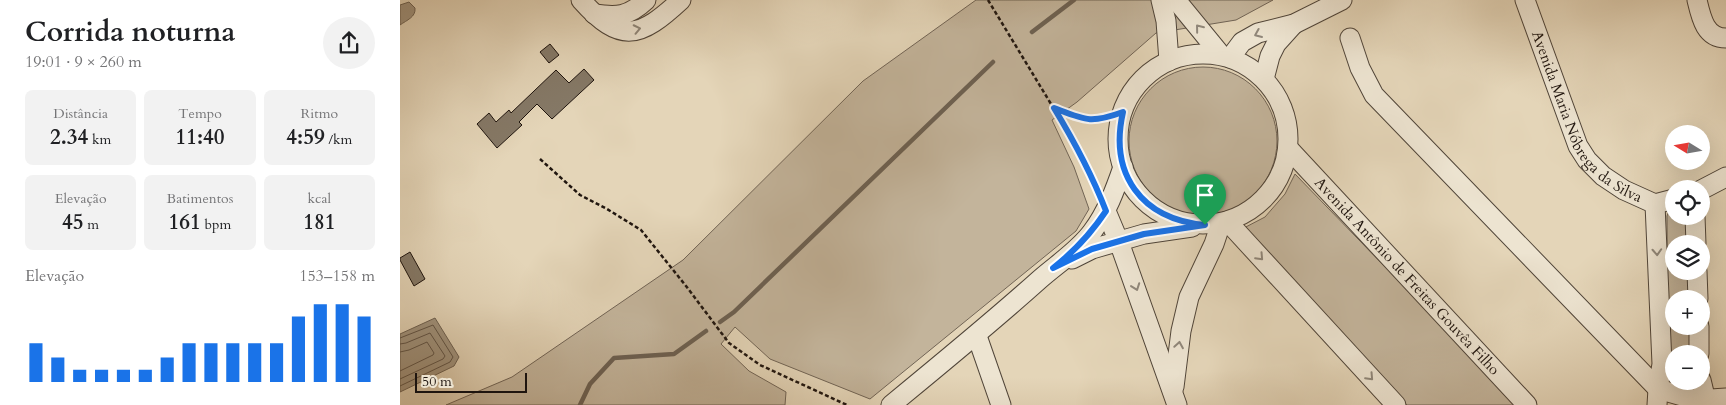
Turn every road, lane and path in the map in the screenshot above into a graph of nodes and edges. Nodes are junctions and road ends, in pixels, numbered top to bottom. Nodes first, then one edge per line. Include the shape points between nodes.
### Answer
1 (646, 0) edge
2 (681, 0) edge
3 (988, 0) edge
4 (1161, 0) edge
5 (1176, 0) edge
6 (1342, 0) edge
7 (1525, 0) edge
8 (1697, 0) edge
9 (588, 7) edge
10 (1294, 24) junction
11 (1350, 38) dead end
12 (1724, 38) edge
13 (1225, 57) junction
14 (1169, 61) junction
15 (1264, 79) junction
16 (1054, 108) junction
17 (1123, 112) junction
18 (1288, 148) junction
19 (540, 159) dead end
20 (1123, 167) junction
21 (1726, 177) edge
22 (1710, 185) edge
23 (1665, 201) edge
24 (1655, 204) junction
25 (1106, 211) junction
26 (1218, 223) junction
27 (1119, 242) junction
28 (1053, 268) junction
29 (977, 336) junction
30 (1692, 390) edge
31 (1726, 398) edge
32 (1176, 399) edge
33 (1683, 400) edge
34 (847, 405) edge
35 (891, 405) edge
36 (1001, 405) edge
37 (1396, 405) edge
38 (1527, 405) edge

1 - 9 street via 631,13 614,16
9 -> 2 street via 605,24 620,31 634,31 662,18
3 - 16 path
4 - 14 street
13 -> 5 street
6 - 10 street
7 - 24 street, Avenida Maria Nóbrega da Silva via 1578,146 1603,176
8 - 12 street via 1704,25 1711,34
10 -> 13 street via 1258,33
10 - 15 street via 1276,44
11 - 33 street via 1374,95
13 - 14 street via 1195,54
13 - 15 street via 1248,66
14 - 17 street via 1136,87
15 - 18 street via 1279,99 1287,123
16 - 17 path via 1086,120
16 - 25 path via 1096,184
17 - 20 street via 1119,130
18 - 26 street via 1281,173 1268,194 1250,211
18 - 38 street, Avenida Antônio de Freitas Gouvêa Filho
19 - 34 path via 580,195 641,230 729,343 760,365
20 - 25 street
20 - 26 street via 1141,198 1154,209 1187,223
21 - 22 street
23 - 24 street, Avenida Maria Nóbrega da Silva
24 -> 33 street via 1662,364
25 - 27 street
25 - 28 street via 1073,252
26 - 27 street via 1144,234
32 -> 26 street via 1181,332 1190,297 1214,244
26 -> 37 street
27 - 28 street via 1092,249
27 -> 32 street
28 - 29 street
29 - 35 street
29 - 36 street
30 - 33 street
31 - 33 street

